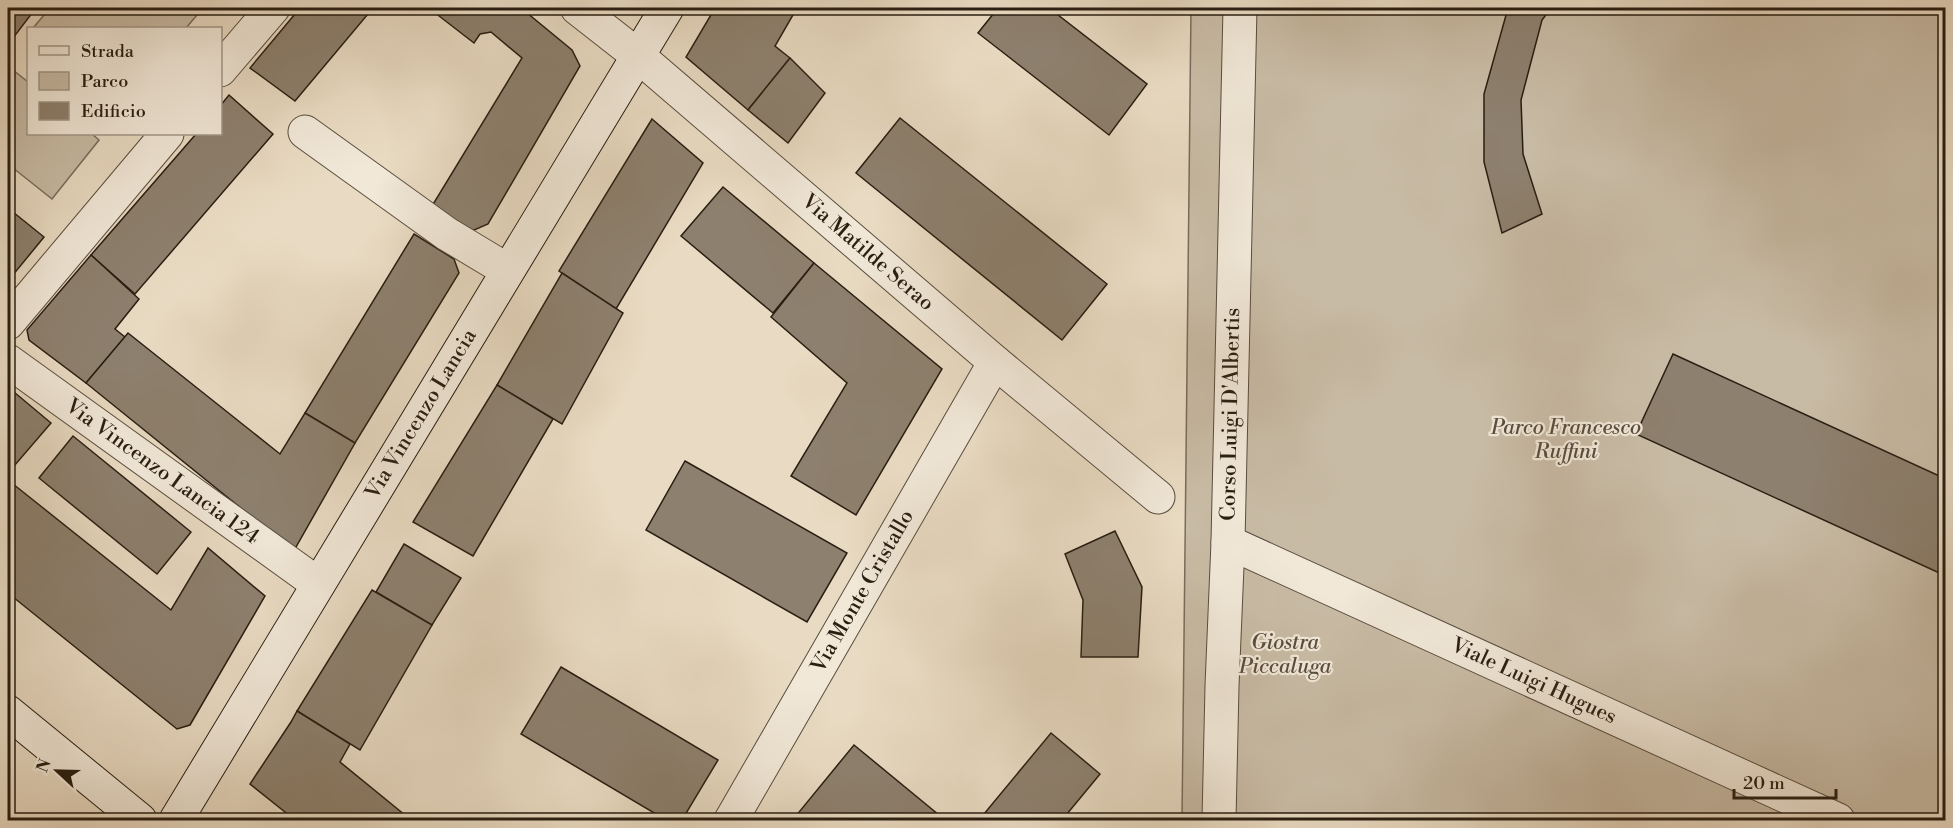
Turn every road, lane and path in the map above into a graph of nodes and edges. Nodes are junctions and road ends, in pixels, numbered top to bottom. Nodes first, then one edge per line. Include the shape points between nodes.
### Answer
1 (273, 8) edge
2 (577, 8) edge
3 (667, 8) edge
4 (1240, 8) edge
5 (637, 56) junction
6 (222, 68) edge
7 (305, 132) dead end
8 (166, 135) edge
9 (507, 270) junction
10 (8, 323) edge
11 (8, 361) edge
12 (995, 362) junction
13 (1158, 497) dead end
14 (1228, 542) junction
15 (318, 584) junction
16 (8, 712) edge
17 (140, 820) edge
18 (176, 820) edge
19 (731, 820) edge
20 (1220, 820) edge
21 (1838, 820) edge

1 - 6 street
2 - 5 street, Via Matilde Serao
3 - 5 street, Via Vincenzo Lancia
4 - 14 street, Corso Luigi D'Albertis
5 - 9 street, Via Vincenzo Lancia
5 - 12 street, Via Matilde Serao
7 - 9 street via 447,234
8 - 10 street
9 - 15 street, Via Vincenzo Lancia
11 - 15 street, Via Vincenzo Lancia 124
12 - 13 street, Via Matilde Serao
12 - 19 street, Via Monte Cristallo
14 - 20 street, Corso Luigi D'Albertis
14 - 21 street, Viale Luigi Hugues
15 - 18 street, Via Vincenzo Lancia
16 - 17 street

